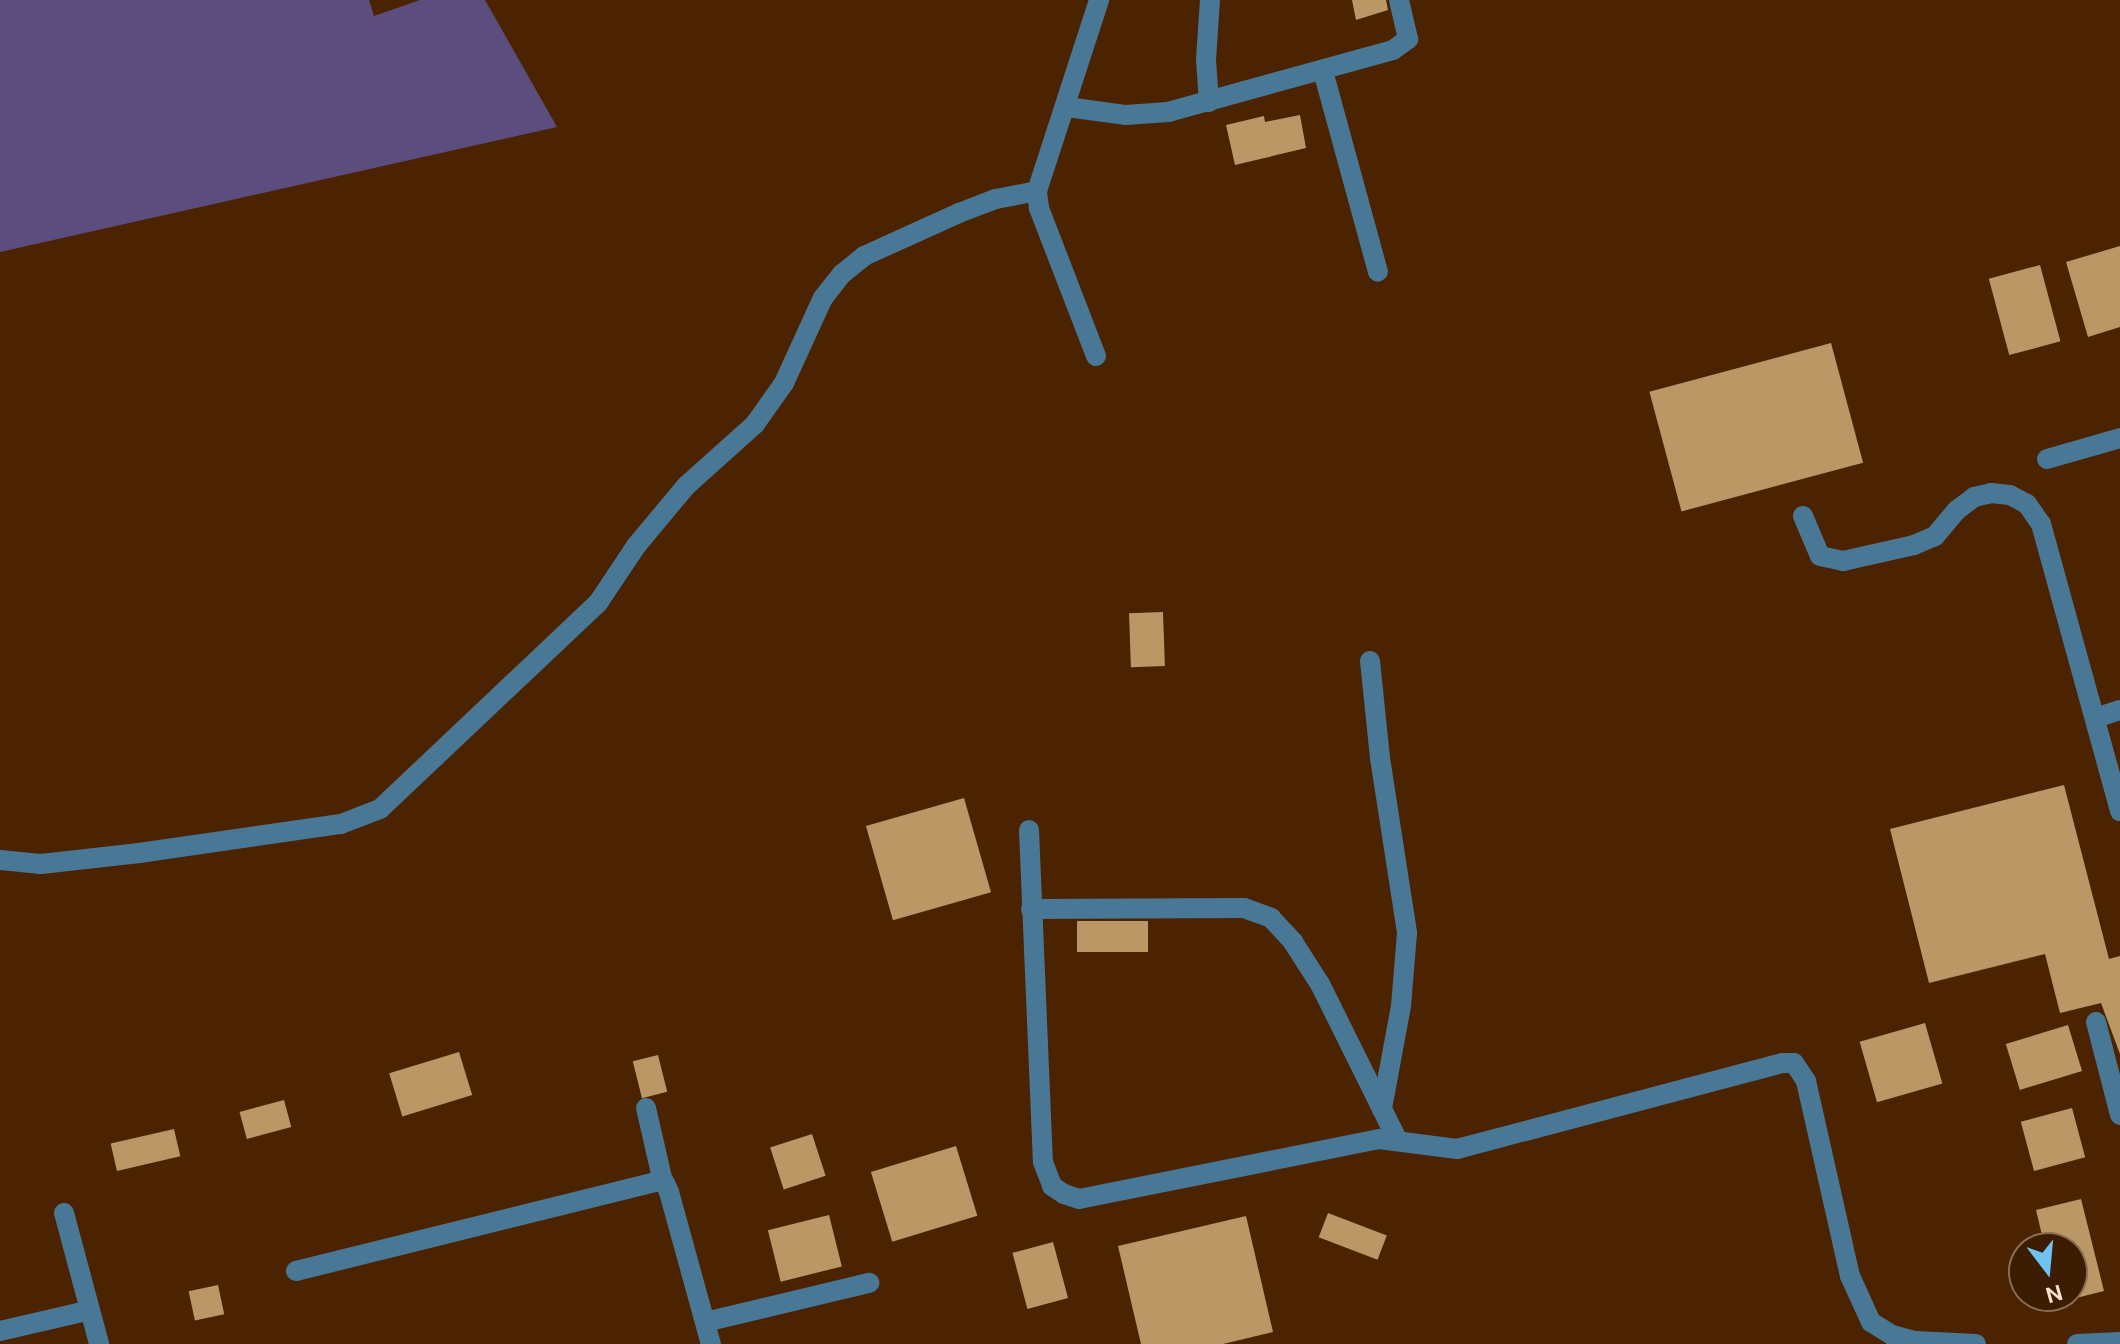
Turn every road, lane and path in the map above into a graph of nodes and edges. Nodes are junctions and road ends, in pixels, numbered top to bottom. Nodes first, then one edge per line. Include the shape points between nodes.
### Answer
1 (1099, 0) edge
2 (1210, 0) edge
3 (1399, 0) edge
4 (1323, 71) junction
5 (1209, 102) junction
6 (1067, 107) junction
7 (1037, 191) junction
8 (1378, 272) dead end
9 (1096, 356) dead end
10 (2120, 438) edge
11 (2047, 459) dead end
12 (1803, 516) dead end
13 (1370, 661) dead end
14 (2120, 710) edge
15 (2095, 718) junction
16 (2120, 811) edge
17 (1029, 830) dead end
18 (0, 860) edge
19 (1031, 909) junction
20 (2096, 1022) dead end
21 (646, 1108) dead end
22 (1382, 1109) junction
23 (2120, 1115) edge
24 (1397, 1139) junction
25 (663, 1182) junction
26 (64, 1213) dead end
27 (296, 1271) dead end
28 (869, 1283) dead end
29 (90, 1310) junction
30 (705, 1322) junction
31 (0, 1331) edge
32 (2120, 1342) edge
33 (99, 1344) edge
34 (711, 1344) edge
35 (1976, 1344) edge
36 (2077, 1344) edge

1 - 6 street
2 - 5 street
3 - 4 street via 1408,32 1402,45
4 - 5 street
4 - 8 street
5 - 6 street via 1126,115
6 - 7 street
7 - 9 street
7 - 18 street via 959,213 864,256 842,274 823,298 784,383 755,424 686,486 588,614 380,809 341,824 139,853 41,864
10 - 11 street
12 - 15 street via 1820,556 1843,561 1935,536 1974,497 2010,495 2027,504 2041,524
13 - 22 street via 1407,933 1401,1006
14 - 15 street
15 - 16 street
17 - 19 street
19 - 22 street via 1244,908 1271,918 1320,984
19 - 24 street via 1043,1162 1052,1186 1064,1194 1079,1199 1347,1143
20 - 23 street
21 - 25 street
22 - 24 street
24 - 35 street via 1457,1149 1794,1063 1806,1081 1850,1276 1871,1322 1915,1341
25 - 27 street
25 - 30 street
26 - 29 street
28 - 30 street
29 - 31 street
29 - 33 street
30 - 34 street
32 - 36 street

